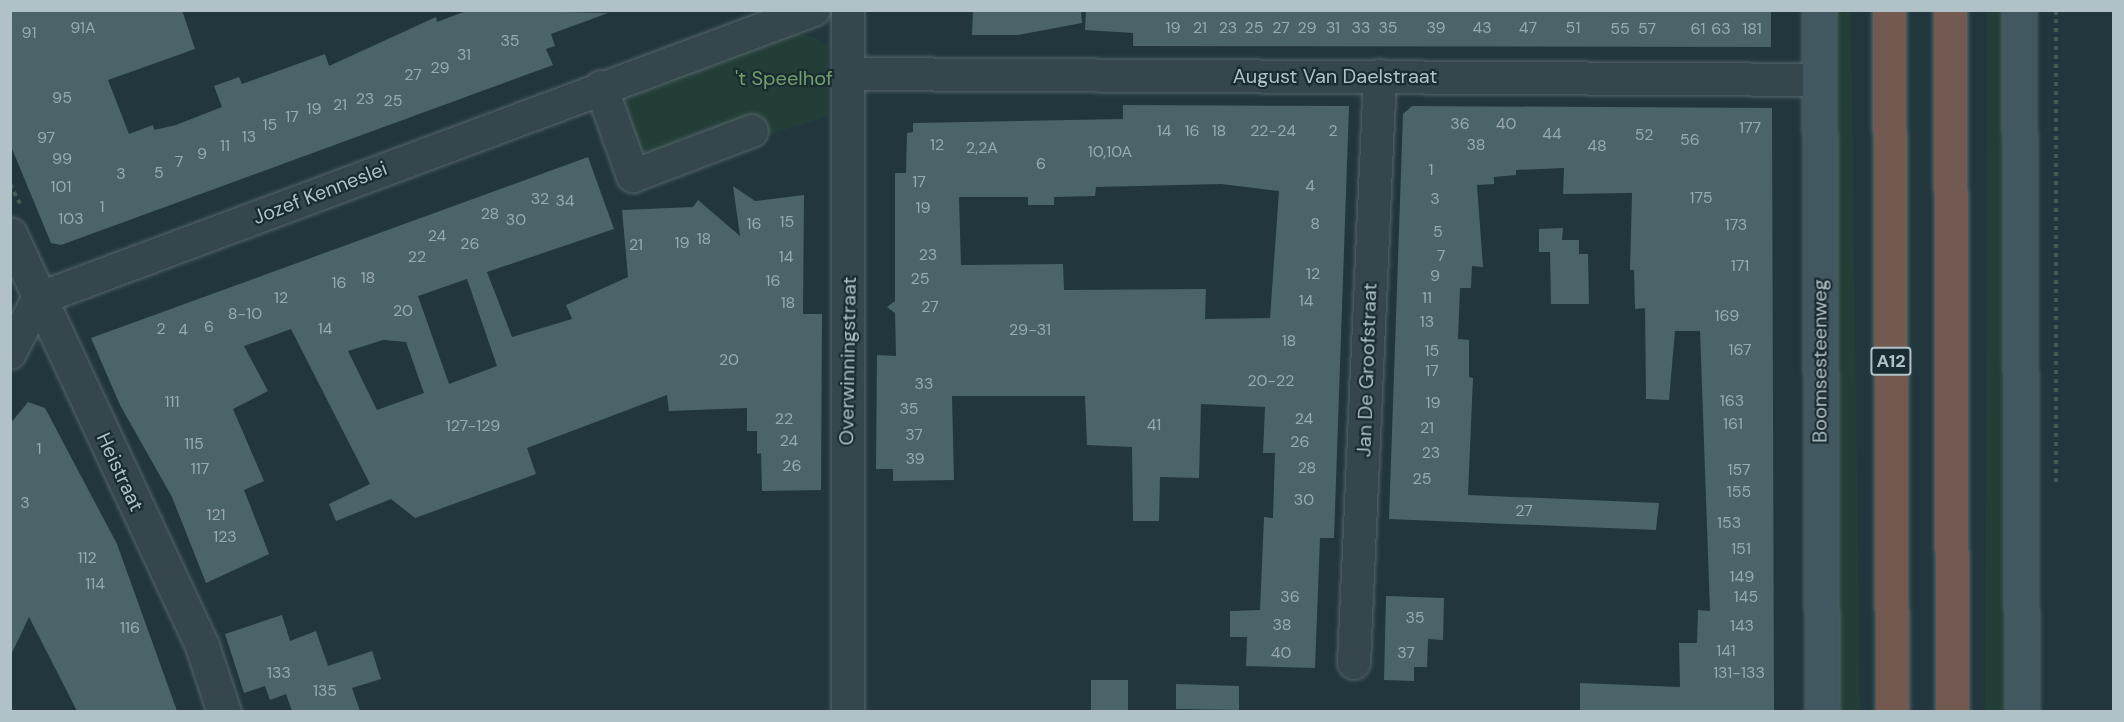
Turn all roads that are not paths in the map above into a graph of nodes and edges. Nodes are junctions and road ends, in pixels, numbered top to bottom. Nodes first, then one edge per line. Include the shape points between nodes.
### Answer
1 (814, 10) edge
2 (848, 10) edge
3 (1818, 10) edge
4 (1889, 10) edge
5 (1950, 10) edge
6 (2019, 10) edge
7 (850, 74) junction
8 (1380, 76) junction
9 (1819, 80) junction
10 (601, 87) junction
11 (752, 131) dead end
12 (10, 234) edge
13 (38, 298) junction
14 (10, 353) edge
15 (1354, 663) dead end
16 (224, 711) edge
17 (848, 711) edge
18 (1822, 711) edge
19 (1892, 711) edge
20 (1953, 711) edge
21 (2022, 711) edge

1 - 10 street, Jozef Kenneslei
2 - 7 street, Overwinningstraat
3 - 9 main road, Boomsesteenweg
4 - 19 highway, A12
5 - 20 highway
6 - 21 main road
7 - 8 street, August Van Daelstraat
7 - 17 street, Overwinningstraat
8 - 9 street, August Van Daelstraat
8 - 15 street, Jan De Groofstraat
9 - 18 main road, Boomsesteenweg
10 - 11 street via 633,176
10 - 13 street, Jozef Kenneslei
12 - 13 street, Heistraat
13 - 14 street
13 - 16 street, Heistraat via 202,646

